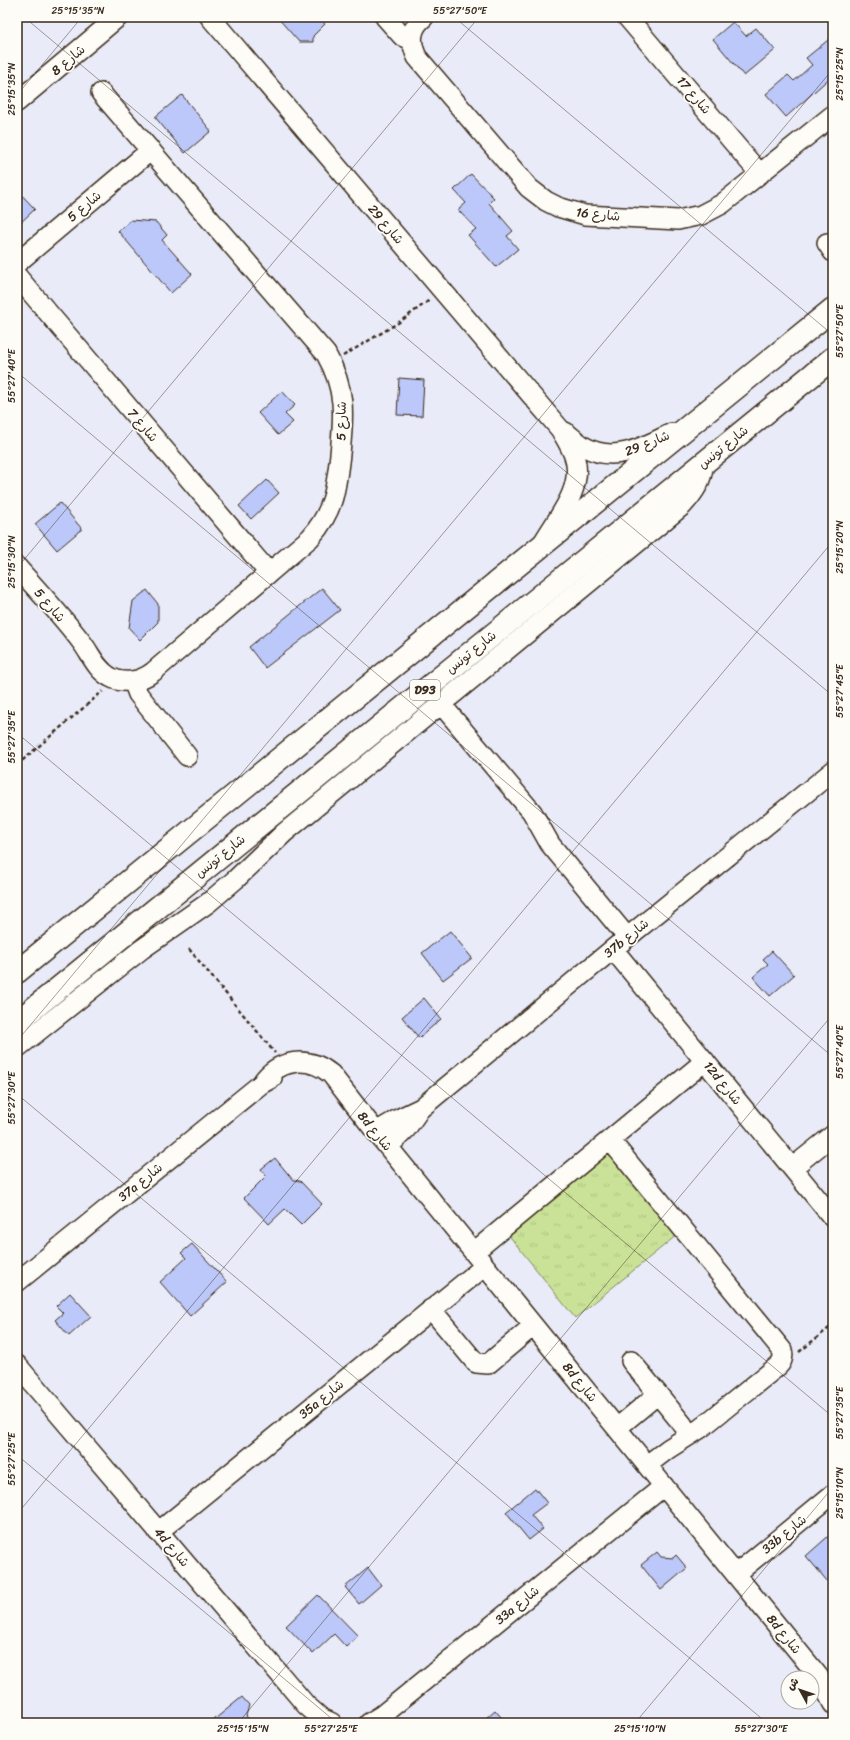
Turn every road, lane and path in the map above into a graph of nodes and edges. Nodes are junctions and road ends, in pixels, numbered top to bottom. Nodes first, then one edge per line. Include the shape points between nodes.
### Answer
1 (118, 17) edge
2 (385, 17) edge
3 (424, 17) edge
4 (627, 17) edge
5 (211, 18) edge
6 (412, 40) junction
7 (101, 93) dead end
8 (17, 102) edge
9 (833, 115) edge
10 (151, 150) junction
11 (760, 174) junction
12 (17, 263) edge
13 (17, 276) edge
14 (443, 291) junction
15 (833, 309) edge
16 (833, 358) edge
17 (330, 362) junction
18 (691, 424) junction
19 (560, 429) junction
20 (704, 462) junction
21 (541, 546) junction
22 (17, 567) edge
23 (269, 573) junction
24 (83, 644) junction
25 (165, 660) junction
26 (124, 680) junction
27 (441, 704) junction
28 (187, 756) dead end
29 (17, 765) edge
30 (833, 771) edge
31 (620, 943) junction
32 (189, 949) dead end
33 (17, 972) edge
34 (17, 1022) edge
35 (17, 1048) edge
36 (705, 1061) junction
37 (295, 1066) junction
38 (833, 1135) edge
39 (382, 1140) junction
40 (610, 1140) junction
41 (792, 1168) junction
42 (833, 1218) edge
43 (479, 1259) junction
44 (18, 1280) edge
45 (431, 1310) junction
46 (833, 1324) edge
47 (533, 1326) junction
48 (632, 1362) dead end
49 (17, 1365) edge
50 (778, 1366) junction
51 (658, 1394) junction
52 (683, 1425) dead end
53 (616, 1428) junction
54 (647, 1465) junction
55 (664, 1486) junction
56 (833, 1494) edge
57 (158, 1532) junction
58 (736, 1574) junction
59 (826, 1682) edge
60 (833, 1704) edge
61 (332, 1723) edge
62 (369, 1723) edge

1 - 8 street, شارع 8
2 - 6 street via 402,36
3 - 6 street via 415,28
4 - 11 street, شارع 17
5 - 14 street, شارع 29
6 - 11 street, شارع 16 via 417,57 521,180 537,195 558,207 585,215 684,219 701,215 716,207
7 - 10 street, شارع 5
9 - 11 street, شارع 16
10 - 12 street, شارع 5
10 - 17 street, شارع 5 via 317,343
13 - 23 street, شارع 7
14 - 17 path via 398,323 347,355
14 - 19 street, شارع 29
15 - 18 main road
16 - 20 main road, شارع تونس / D93
17 - 23 street, شارع 5 via 338,378 343,407 333,499 326,516 314,533
18 - 19 street, شارع 29 via 640,448 618,454 607,454 584,447
18 - 21 main road
19 - 21 street, شارع 29 via 576,461 576,478 573,492
20 - 27 street via 696,490 682,506
20 - 34 main road, شارع تونس / D93
21 - 33 main road
22 - 24 street, شارع 5
23 - 25 street, شارع 5
24 - 25 street, شارع 5 via 110,667 124,672 139,671
24 - 26 street, شارع 5 via 100,670 106,675
25 - 26 street, شارع 5 via 148,676
26 - 28 street
26 - 29 path
27 - 31 street, 12d شارع via 532,812 550,844
27 - 35 street via 284,833 208,903 142,949
30 - 31 street, 37b شارع
31 - 36 street, 12d شارع
31 - 39 street, 37b شارع via 421,1108 398,1119
32 - 37 path
36 - 40 street, 35a شارع
36 - 41 street, 12d شارع
37 - 39 street, 8d شارع via 340,1088
37 - 44 street, 37a شارع via 270,1072 261,1084
38 - 41 street
39 - 43 street, 8d شارع
40 - 43 street, 35a شارع
40 - 50 street via 782,1350 783,1359
41 - 42 street, 12d شارع
43 - 45 street, 35a شارع
43 - 47 street, 8d شارع
45 - 47 street via 476,1363 488,1364
45 - 57 street, 35a شارع
46 - 50 path
47 - 53 street, 8d شارع
48 - 51 street
49 - 57 street, 4d شارع
50 - 54 street via 701,1428
51 - 52 street
51 - 53 street
53 - 54 street, 8d شارع
54 - 55 street, 8d شارع
55 - 58 street, 8d شارع
55 - 62 street, 33a شارع
56 - 58 street, 33b شارع
57 - 61 street, 4d شارع via 306,1706
58 - 59 street, 8d شارع
59 - 60 street, 8d شارع

